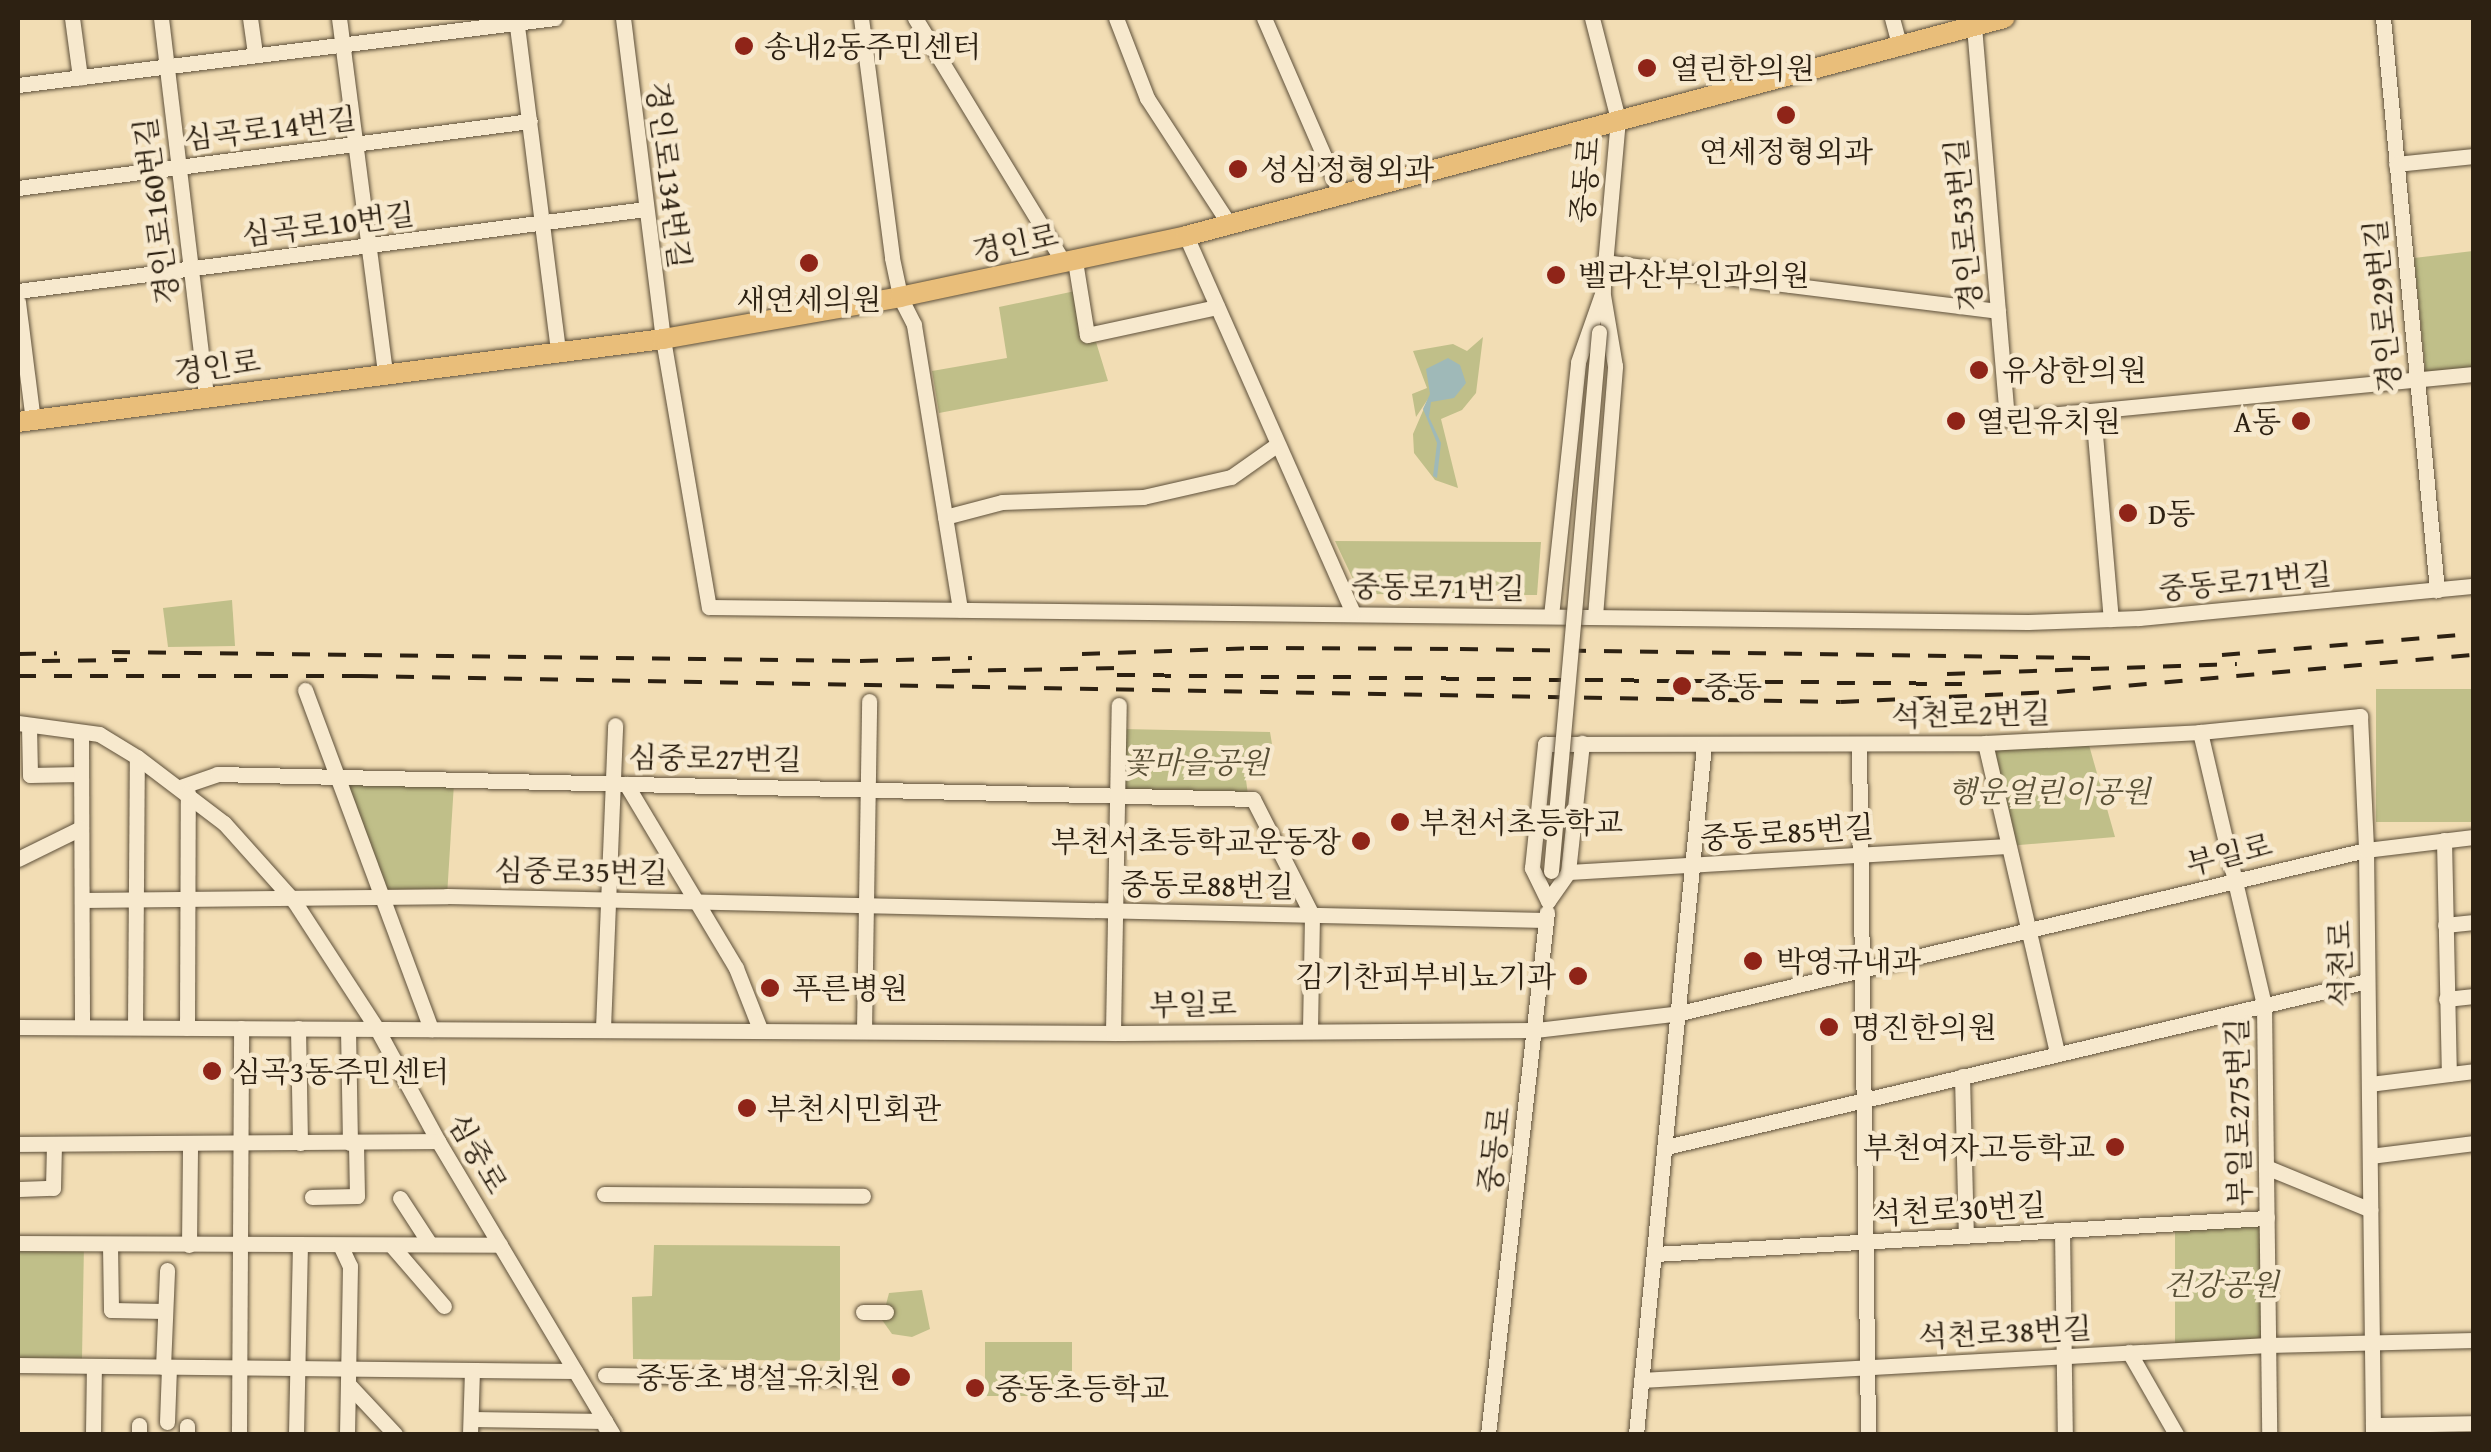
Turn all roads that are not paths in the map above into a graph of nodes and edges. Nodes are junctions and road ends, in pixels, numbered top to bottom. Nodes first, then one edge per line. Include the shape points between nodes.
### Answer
1 (72, 18) edge
2 (161, 18) edge
3 (250, 18) edge
4 (339, 18) edge
5 (555, 18) edge
6 (622, 18) edge
7 (861, 18) edge
8 (915, 18) edge
9 (1116, 18) edge
10 (1264, 18) edge
11 (1592, 18) edge
12 (1892, 18) edge
13 (2004, 18) edge
14 (2383, 18) edge
15 (516, 20) edge
16 (428, 25) edge
17 (1974, 26) junction
18 (342, 44) junction
19 (1899, 45) junction
20 (255, 54) junction
21 (167, 65) junction
22 (80, 77) junction
23 (18, 85) edge
24 (1618, 119) junction
25 (530, 122) junction
26 (356, 145) junction
27 (2474, 156) edge
28 (2396, 164) junction
29 (179, 167) junction
30 (18, 188) edge
31 (1342, 195) junction
32 (645, 209) junction
33 (543, 223) junction
34 (1229, 224) junction
35 (1186, 236) junction
36 (369, 247) junction
37 (1070, 262) junction
38 (1606, 262) junction
39 (191, 270) junction
40 (18, 290) edge
41 (1603, 291) junction
42 (900, 297) junction
43 (18, 302) edge
44 (1218, 306) junction
45 (1998, 310) junction
46 (663, 339) junction
47 (558, 352) junction
48 (385, 373) junction
49 (2474, 374) edge
50 (2416, 379) junction
51 (206, 398) junction
52 (2093, 411) junction
53 (25, 421) edge
54 (1278, 444) junction
55 (945, 517) junction
56 (2474, 586) edge
57 (2437, 590) junction
58 (960, 609) junction
59 (1353, 613) junction
60 (1551, 616) junction
61 (1595, 616) junction
62 (2111, 619) junction
63 (306, 690) dead end
64 (870, 700) dead end
65 (1120, 705) dead end
66 (2360, 716) joint
67 (23, 725) edge
68 (614, 725) dead end
69 (82, 732) junction
70 (2200, 732) junction
71 (1985, 743) junction
72 (1582, 744) junction
73 (1860, 744) junction
74 (1704, 745) junction
75 (136, 757) junction
76 (82, 774) junction
77 (336, 778) junction
78 (619, 784) junction
79 (869, 788) junction
80 (184, 790) junction
81 (1118, 795) junction
82 (82, 828) junction
83 (2474, 837) edge
84 (2444, 840) junction
85 (2008, 846) junction
86 (2366, 850) junction
87 (1860, 855) junction
88 (18, 858) edge
89 (1694, 865) junction
90 (1568, 872) junction
91 (2235, 881) junction
92 (380, 895) junction
93 (608, 898) junction
94 (82, 900) junction
95 (136, 900) junction
96 (187, 900) junction
97 (294, 900) junction
98 (694, 900) junction
99 (1548, 901) junction
100 (867, 904) junction
101 (1116, 910) junction
102 (1312, 915) junction
103 (1546, 920) junction
104 (2474, 922) edge
105 (2445, 926) junction
106 (2030, 932) junction
107 (1860, 974) junction
108 (2368, 981) junction
109 (2474, 996) edge
110 (2446, 1000) junction
111 (2264, 1005) junction
112 (1680, 1013) junction
113 (18, 1027) edge
114 (82, 1027) junction
115 (136, 1028) junction
116 (186, 1028) junction
117 (241, 1028) junction
118 (298, 1028) junction
119 (603, 1028) junction
120 (348, 1029) junction
121 (377, 1029) junction
122 (431, 1029) junction
123 (760, 1029) junction
124 (864, 1030) junction
125 (1310, 1030) junction
126 (1536, 1030) junction
127 (1113, 1032) junction
128 (2058, 1053) junction
129 (2474, 1071) edge
130 (2449, 1074) junction
131 (1962, 1076) junction
132 (2370, 1084) junction
133 (1862, 1100) junction
134 (438, 1141) junction
135 (2474, 1142) edge
136 (300, 1143) junction
137 (353, 1143) junction
138 (18, 1144) edge
139 (54, 1144) junction
140 (242, 1144) junction
141 (190, 1145) junction
142 (1666, 1147) junction
143 (2370, 1156) junction
144 (2266, 1166) junction
145 (18, 1189) edge
146 (604, 1194) dead end
147 (864, 1196) dead end
148 (312, 1197) dead end
149 (400, 1198) dead end
150 (2371, 1210) junction
151 (2267, 1218) junction
152 (2062, 1230) junction
153 (1966, 1236) junction
154 (1864, 1242) junction
155 (18, 1244) edge
156 (110, 1244) junction
157 (430, 1244) junction
158 (500, 1244) junction
159 (189, 1246) junction
160 (242, 1246) junction
161 (300, 1247) junction
162 (341, 1247) junction
163 (392, 1247) junction
164 (1655, 1254) junction
165 (166, 1270) dead end
166 (444, 1306) dead end
167 (165, 1311) junction
168 (863, 1312) dead end
169 (886, 1312) dead end
170 (2474, 1340) edge
171 (2372, 1341) junction
172 (2268, 1344) junction
173 (2129, 1352) junction
174 (2064, 1356) junction
175 (18, 1365) edge
176 (94, 1366) junction
177 (166, 1367) junction
178 (1866, 1367) junction
179 (239, 1368) junction
180 (296, 1369) junction
181 (472, 1372) junction
182 (575, 1372) junction
183 (605, 1374) dead end
184 (348, 1377) junction
185 (863, 1378) dead end
186 (1641, 1380) junction
187 (167, 1422) dead end
188 (2474, 1423) edge
189 (470, 1427) edge
190 (2444, 1429) edge
191 (608, 1430) edge
192 (2373, 1430) edge
193 (93, 1434) edge
194 (239, 1434) edge
195 (296, 1434) edge
196 (346, 1434) edge
197 (395, 1434) edge
198 (1488, 1434) edge
199 (1636, 1434) edge
200 (1868, 1434) edge
201 (2065, 1434) edge
202 (2176, 1434) edge
203 (2269, 1434) edge

1 - 22 street
2 - 21 street, 경인로160번길
3 - 20 street
4 - 18 street
5 - 15 street
6 - 32 street, 경인로134번길
7 - 42 street
8 - 37 street
9 - 34 street via 1147,98
10 - 31 street
11 - 24 street, 중동로
12 - 19 street
13 - 17 main road, 경인로
14 - 28 street, 경인로29번길
15 - 16 street
15 - 25 street
16 - 18 street
17 - 19 main road, 경인로
17 - 45 street, 경인로53번길
18 - 20 street
18 - 26 street
19 - 24 main road, 경인로
20 - 21 street
21 - 22 street
21 - 29 street, 경인로160번길
22 - 23 street
24 - 31 main road, 경인로
24 - 38 street, 중동로
25 - 26 street, 심곡로14번길
25 - 33 street
26 - 29 street, 심곡로14번길
26 - 36 street
27 - 28 street
28 - 50 street, 경인로29번길
29 - 30 street, 심곡로14번길
29 - 39 street, 경인로160번길
31 - 34 main road, 경인로
32 - 33 street, 심곡로10번길
32 - 46 street, 경인로134번길
33 - 36 street, 심곡로10번길
33 - 47 street
34 - 35 main road, 경인로
35 - 37 main road, 경인로
35 - 44 street
36 - 39 street, 심곡로10번길
36 - 48 street
37 - 42 main road, 경인로
37 - 44 street via 1087,335
38 - 41 street, 중동로
38 - 45 street
39 - 40 street, 심곡로10번길
39 - 51 street, 경인로160번길
41 - 60 street, 중동로 via 1578,362
41 - 61 street, 중동로 via 1615,366
41 - 99 street, 중동로, bridge
42 - 46 main road, 경인로
42 - 55 street via 914,326
43 - 53 street
44 - 54 street
45 - 52 street, 경인로53번길 via 2007,419
46 - 47 main road, 경인로
46 - 58 street, 중동로71번길 via 709,607
47 - 48 main road, 경인로
48 - 51 main road, 경인로
49 - 50 street
50 - 52 street
50 - 57 street, 경인로29번길
51 - 53 main road, 경인로
52 - 62 street
54 - 55 street via 1231,477 1143,497 1002,502
54 - 59 street
55 - 58 street
56 - 57 street, 중동로71번길
57 - 62 street, 중동로71번길
58 - 59 street, 중동로71번길
59 - 60 street, 중동로71번길
60 - 61 street, 중동로71번길
61 - 62 street, 중동로71번길
63 - 77 street
64 - 79 street
65 - 81 street
66 - 70 street, 석천로2번길
66 - 86 street, 석천로
67 - 69 street, 심중로
67 - 76 street, 심중로 via 30,775
68 - 78 street
69 - 75 street, 심중로 via 99,734
69 - 76 street
70 - 71 street, 석천로2번길
70 - 91 street, 부일로275번길
71 - 73 street, 석천로2번길
71 - 85 street
72 - 74 street, 석천로2번길
72 - 90 street
72 - 99 street via 1546,744 1532,868
73 - 74 street, 석천로2번길
73 - 87 street
74 - 89 street
75 - 80 street, 심중로
75 - 95 street
76 - 82 street
77 - 78 street, 심중로27번길
77 - 80 street, 심중로27번길 via 218,774
77 - 92 street
78 - 79 street, 심중로27번길
78 - 93 street
78 - 98 street
79 - 81 street, 심중로27번길
79 - 100 street
80 - 96 street
80 - 97 street, 심중로
81 - 101 street
81 - 102 street, 심중로27번길 via 1251,799
82 - 88 street
82 - 94 street
83 - 84 street, 부일로
84 - 86 street, 부일로
84 - 105 street
85 - 87 street, 중동로85번길
85 - 106 street
86 - 91 street, 부일로
86 - 108 street, 석천로
87 - 89 street, 중동로85번길
87 - 107 street
89 - 90 street, 중동로85번길
89 - 112 street
90 - 99 street
91 - 106 street, 부일로
91 - 111 street, 부일로275번길
92 - 93 street, 심중로35번길
92 - 97 street, 심중로35번길
92 - 122 street
93 - 98 street, 심중로35번길
93 - 119 street
94 - 95 street
94 - 114 street
95 - 96 street
95 - 115 street
96 - 97 street
96 - 116 street
97 - 121 street, 심중로
98 - 100 street, 심중로35번길
98 - 123 street via 736,968
99 - 103 street, 중동로
100 - 101 street, 중동로88번길
100 - 124 street
101 - 102 street, 중동로88번길
101 - 127 street
102 - 103 street, 중동로88번길
102 - 125 street
103 - 126 street, 중동로
104 - 105 street
105 - 110 street
106 - 107 street, 부일로
106 - 128 street
107 - 112 street, 부일로
107 - 133 street
108 - 111 street
108 - 132 street, 석천로
109 - 110 street
110 - 130 street
111 - 128 street
111 - 144 street, 부일로275번길
112 - 126 street, 부일로
112 - 142 street
113 - 114 street, 부일로
114 - 115 street, 부일로
115 - 116 street, 부일로
116 - 117 street, 부일로
117 - 118 street, 부일로
117 - 140 street
118 - 120 street, 부일로
118 - 136 street
119 - 122 street, 부일로
119 - 123 street, 부일로
120 - 121 street, 부일로
120 - 137 street
121 - 122 street, 부일로
121 - 134 street, 심중로
123 - 124 street, 부일로
124 - 127 street, 부일로
125 - 126 street, 부일로
125 - 127 street, 부일로
126 - 198 street, 중동로
128 - 131 street
129 - 130 street
130 - 132 street
131 - 133 street
131 - 153 street
132 - 143 street, 석천로
133 - 142 street
133 - 154 street
134 - 137 street
134 - 158 street, 심중로
135 - 143 street
136 - 137 street
136 - 140 street
137 - 148 street via 357,1196
138 - 139 street
139 - 141 street
139 - 145 street via 53,1188
140 - 141 street
140 - 160 street
141 - 159 street
142 - 164 street
143 - 150 street, 석천로
144 - 150 street
144 - 151 street, 부일로275번길
146 - 147 street
149 - 157 street
150 - 171 street, 석천로
151 - 152 street, 석천로30번길
151 - 172 street, 부일로275번길
152 - 153 street, 석천로30번길
152 - 174 street
153 - 154 street, 석천로30번길
154 - 164 street, 석천로30번길
154 - 178 street
155 - 156 street
156 - 159 street
156 - 167 street via 111,1310
157 - 158 street
157 - 163 street
158 - 182 street, 심중로
159 - 160 street
160 - 161 street
160 - 179 street
161 - 162 street
161 - 180 street
162 - 163 street
162 - 184 street via 350,1266
163 - 166 street
164 - 186 street
165 - 167 street
167 - 177 street
168 - 169 street
170 - 171 street, 석천로38번길
171 - 172 street, 석천로38번길
171 - 192 street, 석천로
172 - 173 street, 석천로38번길
172 - 203 street, 부일로275번길
173 - 174 street, 석천로38번길
173 - 202 street
174 - 178 street, 석천로38번길
174 - 201 street
175 - 176 street
176 - 177 street
176 - 193 street
177 - 179 street
177 - 187 street
178 - 186 street, 석천로38번길
178 - 200 street
179 - 180 street
179 - 194 street
180 - 184 street
180 - 195 street
181 - 182 street
181 - 184 street
181 - 189 street
182 - 191 street, 심중로
183 - 185 street
184 - 196 street
184 - 197 street
186 - 199 street
188 - 190 street
189 - 191 street
190 - 192 street

